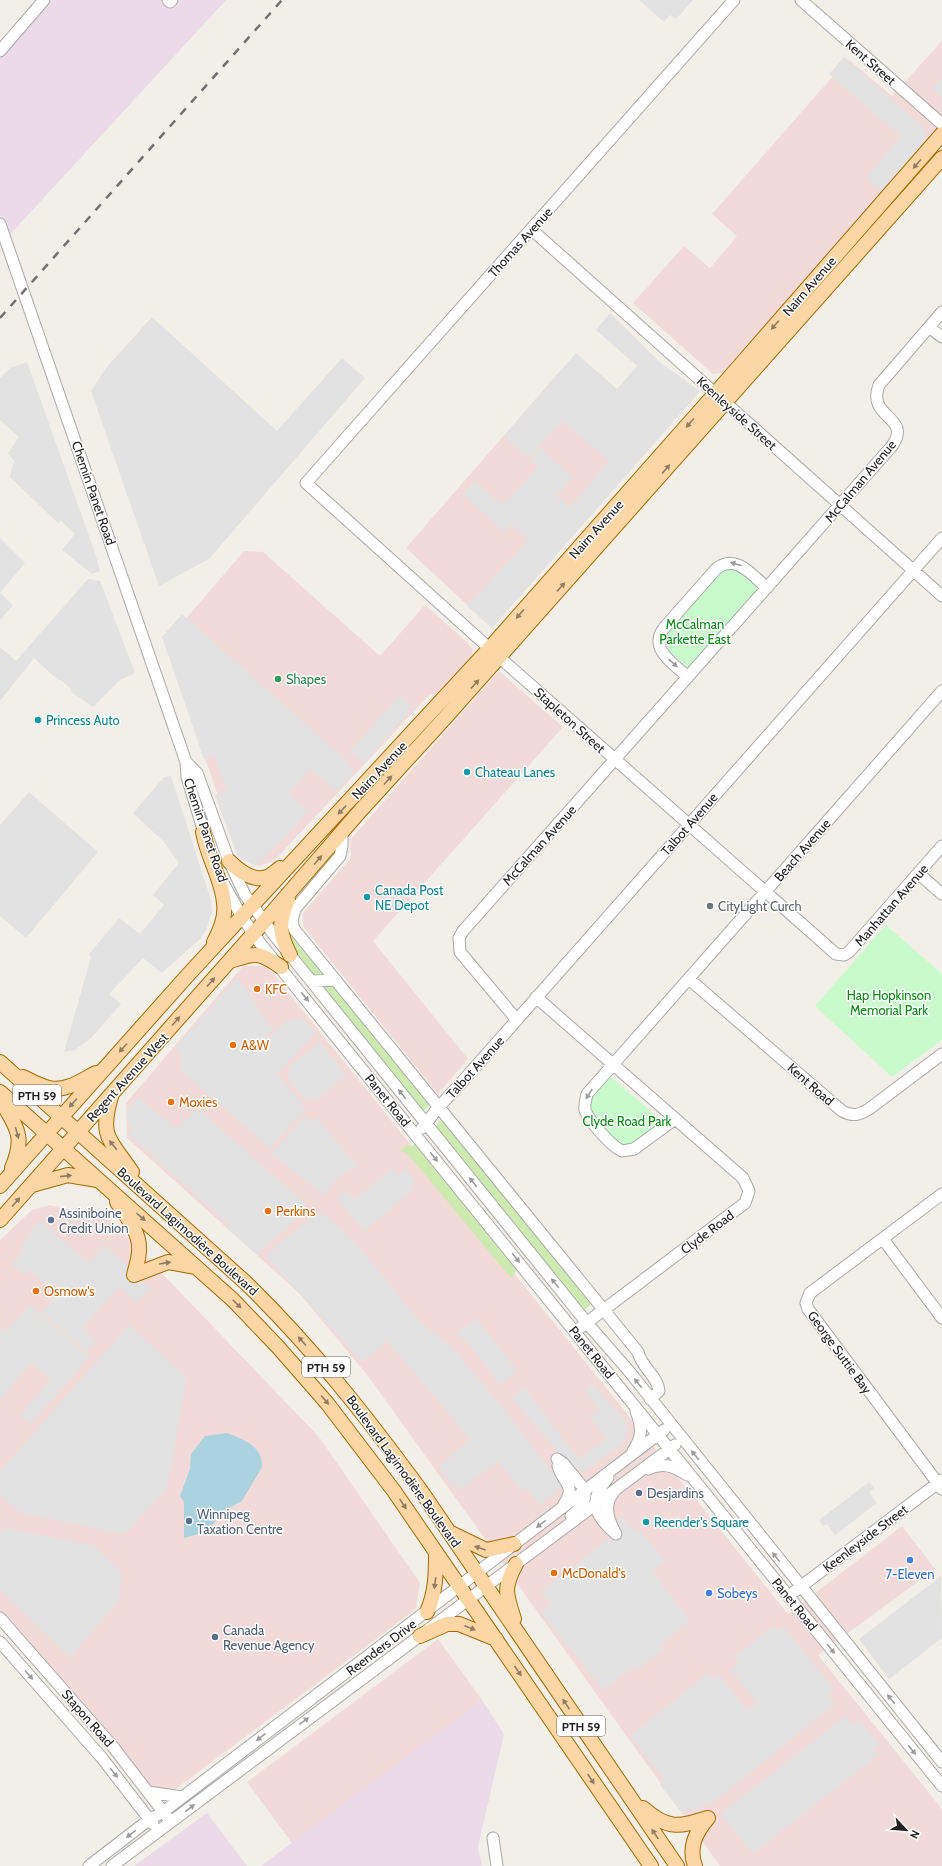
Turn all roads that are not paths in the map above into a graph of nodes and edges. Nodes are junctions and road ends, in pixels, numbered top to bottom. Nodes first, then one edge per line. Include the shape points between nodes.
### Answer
1 (44, 0) edge
2 (168, 0) edge
3 (172, 0) edge
4 (734, 0) edge
5 (801, 0) edge
6 (0, 51) edge
7 (942, 124) edge
8 (942, 134) edge
9 (942, 158) edge
10 (877, 209) junction
11 (888, 219) junction
12 (0, 224) edge
13 (531, 229) junction
14 (815, 278) junction
15 (826, 288) junction
16 (942, 312) edge
17 (929, 327) junction
18 (942, 337) edge
19 (720, 397) junction
20 (306, 483) joint
21 (840, 505) junction
22 (942, 538) edge
23 (913, 570) junction
24 (767, 588) junction
25 (942, 596) edge
26 (494, 653) junction
27 (688, 677) junction
28 (942, 691) edge
29 (439, 714) junction
30 (615, 760) junction
31 (186, 762) junction
32 (206, 798) junction
33 (194, 802) junction
34 (331, 822) junction
35 (689, 824) junction
36 (203, 832) junction
37 (342, 833) junction
38 (942, 846) edge
39 (303, 852) junction
40 (229, 862) junction
41 (918, 873) junction
42 (293, 889) junction
43 (765, 892) junction
44 (942, 894) edge
45 (305, 897) junction
46 (252, 906) junction
47 (242, 917) junction
48 (264, 922) junction
49 (253, 933) junction
50 (211, 950) junction
51 (836, 954) joint
52 (290, 955) junction
53 (229, 961) junction
54 (281, 967) junction
55 (689, 978) junction
56 (336, 980) junction
57 (311, 981) junction
58 (536, 997) junction
59 (516, 1020) junction
60 (942, 1054) edge
61 (0, 1062) edge
62 (614, 1064) junction
63 (104, 1069) junction
64 (12, 1073) junction
65 (0, 1092) edge
66 (113, 1092) junction
67 (0, 1099) edge
68 (437, 1109) junction
69 (62, 1116) junction
70 (675, 1119) junction
71 (424, 1121) junction
72 (412, 1130) junction
73 (78, 1131) junction
74 (47, 1133) junction
75 (63, 1148) junction
76 (4, 1182) edge
77 (31, 1185) junction
78 (105, 1185) junction
79 (143, 1189) junction
80 (942, 1194) edge
81 (0, 1220) edge
82 (883, 1239) junction
83 (198, 1268) junction
84 (604, 1309) junction
85 (942, 1318) edge
86 (587, 1323) junction
87 (575, 1331) junction
88 (650, 1399) junction
89 (633, 1403) junction
90 (671, 1425) junction
91 (658, 1434) junction
92 (683, 1440) junction
93 (670, 1448) junction
94 (625, 1460) junction
95 (638, 1473) junction
96 (696, 1481) junction
97 (941, 1484) edge
98 (618, 1488) junction
99 (585, 1490) junction
100 (596, 1505) junction
101 (561, 1508) junction
102 (449, 1532) junction
103 (514, 1544) junction
104 (532, 1551) junction
105 (436, 1552) junction
106 (516, 1564) junction
107 (477, 1573) junction
108 (486, 1586) junction
109 (460, 1587) junction
110 (801, 1587) junction
111 (788, 1596) junction
112 (468, 1600) junction
113 (427, 1612) junction
114 (0, 1618) edge
115 (15, 1634) junction
116 (420, 1636) junction
117 (520, 1637) junction
118 (496, 1639) junction
119 (1, 1644) edge
120 (279, 1724) junction
121 (288, 1733) junction
122 (942, 1762) edge
123 (942, 1786) edge
124 (148, 1792) junction
125 (629, 1795) junction
126 (182, 1797) junction
127 (163, 1812) junction
128 (150, 1819) junction
129 (619, 1819) junction
130 (171, 1822) junction
131 (158, 1831) junction
132 (493, 1838) dead end
133 (89, 1866) edge
134 (112, 1866) edge
135 (497, 1866) edge
136 (640, 1866) edge
137 (651, 1866) edge
138 (677, 1866) edge
139 (695, 1866) edge

1 - 6 street
2 - 3 street
4 - 13 street, Thomas Avenue
5 - 7 street, Kent Street
8 -> 10 main road, Nairn Avenue
9 - 11 main road, Nairn Avenue
10 - 11 main road
10 - 14 main road, Nairn Avenue
11 - 15 main road, Nairn Avenue
12 - 31 street, Chemin Panet Road
13 - 19 street, Keenleyside Street
13 - 20 street, Thomas Avenue
14 - 15 main road
14 -> 19 main road, Nairn Avenue
15 - 19 main road, Nairn Avenue
16 - 17 street, McCalman Avenue
17 - 18 street
17 - 21 street, McCalman Avenue via 879,385 875,394 880,409 896,427 894,443
19 - 21 street, Keenleyside Street
19 - 26 main road, Nairn Avenue
20 - 26 street, Stapleton Street
21 - 23 street, Keenleyside Street
21 - 24 street, McCalman Avenue
22 - 23 street, Talbot Avenue
23 - 25 street, Keenleyside Street
23 - 35 street, Talbot Avenue
24 - 27 street, McCalman Avenue
24 -> 27 street via 740,564 723,564 674,616 660,635 660,648
26 - 29 main road, Nairn Avenue
26 - 30 street, Stapleton Street
27 - 30 street, McCalman Avenue
28 - 43 street, Beach Avenue
29 -> 34 main road, Nairn Avenue
37 -> 29 main road, Nairn Avenue
30 - 35 street, Stapleton Street
30 - 59 street, McCalman Avenue via 459,938 460,952
31 - 32 street, Chemin Panet Road via 197,773
31 - 33 street, Chemin Panet Road via 186,777
32 - 33 street
32 - 40 street, Chemin Panet Road
33 - 36 street, Chemin Panet Road
34 - 37 main road
34 - 39 main road, Nairn Avenue
35 - 43 street, Stapleton Street
35 - 58 street, Talbot Avenue
36 - 47 street, Chemin Panet Road via 223,884
36 - 50 main road via 224,904 221,928
42 -> 37 main road, Nairn Avenue
37 - 45 street via 340,856
38 - 41 street, Manhattan Avenue
39 - 40 main road via 267,877 259,878 246,874
39 - 46 main road, Nairn Avenue
40 - 46 street, Chemin Panet Road
41 - 44 street
41 - 51 street, Manhattan Avenue via 849,952 841,956
42 - 45 street
42 - 48 main road, Nairn Avenue
42 - 52 main road via 283,911 280,926 283,941
43 - 51 street, Stapleton Street
43 - 55 street, Beach Avenue
45 - 56 street via 292,915 294,929
46 - 47 main road, Nairn Avenue
46 - 48 street, Panet Road
47 - 49 street, Panet Road
47 - 50 main road, Regent Avenue West
48 - 49 main road, Nairn Avenue
48 - 52 street, Panet Road
49 - 53 main road, Regent Avenue West
49 - 54 street, Panet Road
50 -> 63 main road, Regent Avenue West
52 - 57 street, Panet Road
53 - 54 main road via 251,954 263,955
66 -> 53 main road, Regent Avenue West
54 -> 72 street, Panet Road
55 - 60 street, Kent Road via 842,1111 850,1115 860,1115
55 - 62 street, Beach Avenue
56 - 57 street
56 - 68 street
71 -> 57 street, Panet Road
58 - 59 street, Talbot Avenue
58 - 62 street, Clyde Road
59 - 68 street, Talbot Avenue
61 - 64 main road, Boulevard Lagimodière Boulevard / PTH 59
62 - 70 street, Clyde Road
62 -> 70 street via 587,1094 584,1105 588,1115 611,1143 622,1150 634,1149
63 - 64 main road via 67,1087 58,1088 50,1088
63 -> 69 main road, Regent Avenue West
64 - 69 main road, Boulevard Lagimodière Boulevard / PTH 59
65 - 74 main road, Boulevard Lagimodière Boulevard / PTH 59
66 - 73 main road, Regent Avenue West
79 -> 66 main road via 107,1135 106,1116
67 -> 76 main road via 19,1137 18,1151
68 - 71 street, Talbot Avenue
68 - 84 street
69 - 73 main road, Boulevard Lagimodière Boulevard / PTH 59
69 - 74 main road, Regent Avenue West
70 - 84 street, Clyde Road via 743,1178 747,1184 748,1197 745,1203
71 - 72 street, Talbot Avenue
86 -> 71 street, Panet Road
72 -> 87 street, Panet Road
73 - 75 main road, Regent Avenue West
73 - 79 main road, Boulevard Lagimodière Boulevard / PTH 59
74 - 75 main road, Boulevard Lagimodière Boulevard / PTH 59
74 - 76 main road, Regent Avenue West
75 - 77 main road, Regent Avenue West
75 - 78 main road, Boulevard Lagimodière Boulevard / PTH 59
77 -> 78 main road via 68,1174
81 -> 77 main road, Regent Avenue West
78 -> 83 main road, Boulevard Lagimodière Boulevard / PTH 59
78 -> 83 main road via 130,1222 138,1240 140,1247 134,1275 168,1262
102 -> 79 main road, Boulevard Lagimodière Boulevard / PTH 59 via 383,1439 346,1391 298,1336 245,1282
80 - 82 street, George Suttie Bay
82 - 85 street
82 - 97 street, George Suttie Bay via 810,1293 806,1299 807,1306
83 -> 105 main road, Boulevard Lagimodière Boulevard / PTH 59 via 278,1346 327,1403 368,1454
84 - 86 street, Clyde Road
84 - 88 street via 638,1352 640,1360 659,1385 659,1391
86 - 87 street, Clyde Road
88 -> 86 street, Panet Road
87 - 89 street, Panet Road
88 - 90 street, Panet Road
89 - 91 street, Panet Road
89 - 94 street via 642,1430 641,1438
90 - 91 street, Reenders Drive
90 - 92 street, Panet Road
91 - 93 street, Panet Road
91 - 94 street, Reenders Drive
92 - 93 street, Reenders Drive
110 -> 92 street, Panet Road
93 - 95 street, Reenders Drive
93 - 96 street, Panet Road
94 - 99 street, Reenders Drive
94 - 100 street via 601,1486 597,1493
95 - 96 street via 656,1465 667,1465
95 - 98 street, Reenders Drive
96 - 111 street, Panet Road
97 - 110 street, Keenleyside Street
98 - 100 street, Reenders Drive
98 - 100 street via 610,1497 607,1510 616,1534 603,1523 596,1512
99 - 101 street, Reenders Drive
99 - 101 street via 557,1459 559,1470 570,1489 568,1498
99 - 104 street via 586,1496 582,1506 543,1537
100 - 104 street, Reenders Drive
101 -> 103 street, Reenders Drive
103 -> 102 main road via 486,1550
102 - 107 main road, Boulevard Lagimodière Boulevard / PTH 59
103 - 107 street, Reenders Drive
104 - 106 street, Reenders Drive
105 - 109 main road, Boulevard Lagimodière Boulevard / PTH 59
105 -> 113 main road via 433,1599
106 - 108 street, Reenders Drive
106 - 117 main road via 506,1588
107 - 108 main road, Boulevard Lagimodière Boulevard / PTH 59
107 - 109 street, Reenders Drive
108 - 112 street, Reenders Drive
108 - 117 main road, Boulevard Lagimodière Boulevard / PTH 59
109 - 112 main road, Boulevard Lagimodière Boulevard / PTH 59
109 - 113 street, Reenders Drive
110 - 111 street, Keenleyside Street
122 -> 110 street, Panet Road
111 -> 123 street, Panet Road
112 - 116 street, Reenders Drive
112 - 118 main road, Boulevard Lagimodière Boulevard / PTH 59
113 - 120 street, Reenders Drive
114 - 115 street, Stapon Road
115 - 119 street
115 - 124 street, Stapon Road via 114,1748
116 -> 118 main road via 446,1624 459,1624
121 -> 116 street, Reenders Drive
125 -> 117 main road, Boulevard Lagimodière Boulevard / PTH 59
118 -> 129 main road, Boulevard Lagimodière Boulevard / PTH 59
119 -> 128 street, Stapon Road via 102,1758
120 - 121 street
120 -> 126 street, Reenders Drive
130 -> 121 street, Reenders Drive
124 - 126 street
124 - 127 street, Stapon Road
138 -> 125 main road, Boulevard Lagimodière Boulevard / PTH 59
125 - 139 main road via 653,1817 667,1825 685,1825 708,1818 696,1833 694,1840 692,1853
126 - 127 street, Reenders Drive
127 - 128 street, Reenders Drive
127 - 130 street, Stapon Road
128 - 131 street, Stapon Road
128 -> 133 street, Reenders Drive
129 - 136 main road
129 - 137 main road, Boulevard Lagimodière Boulevard / PTH 59
130 - 131 street, Reenders Drive
131 - 134 street, Reenders Drive
132 - 135 street

